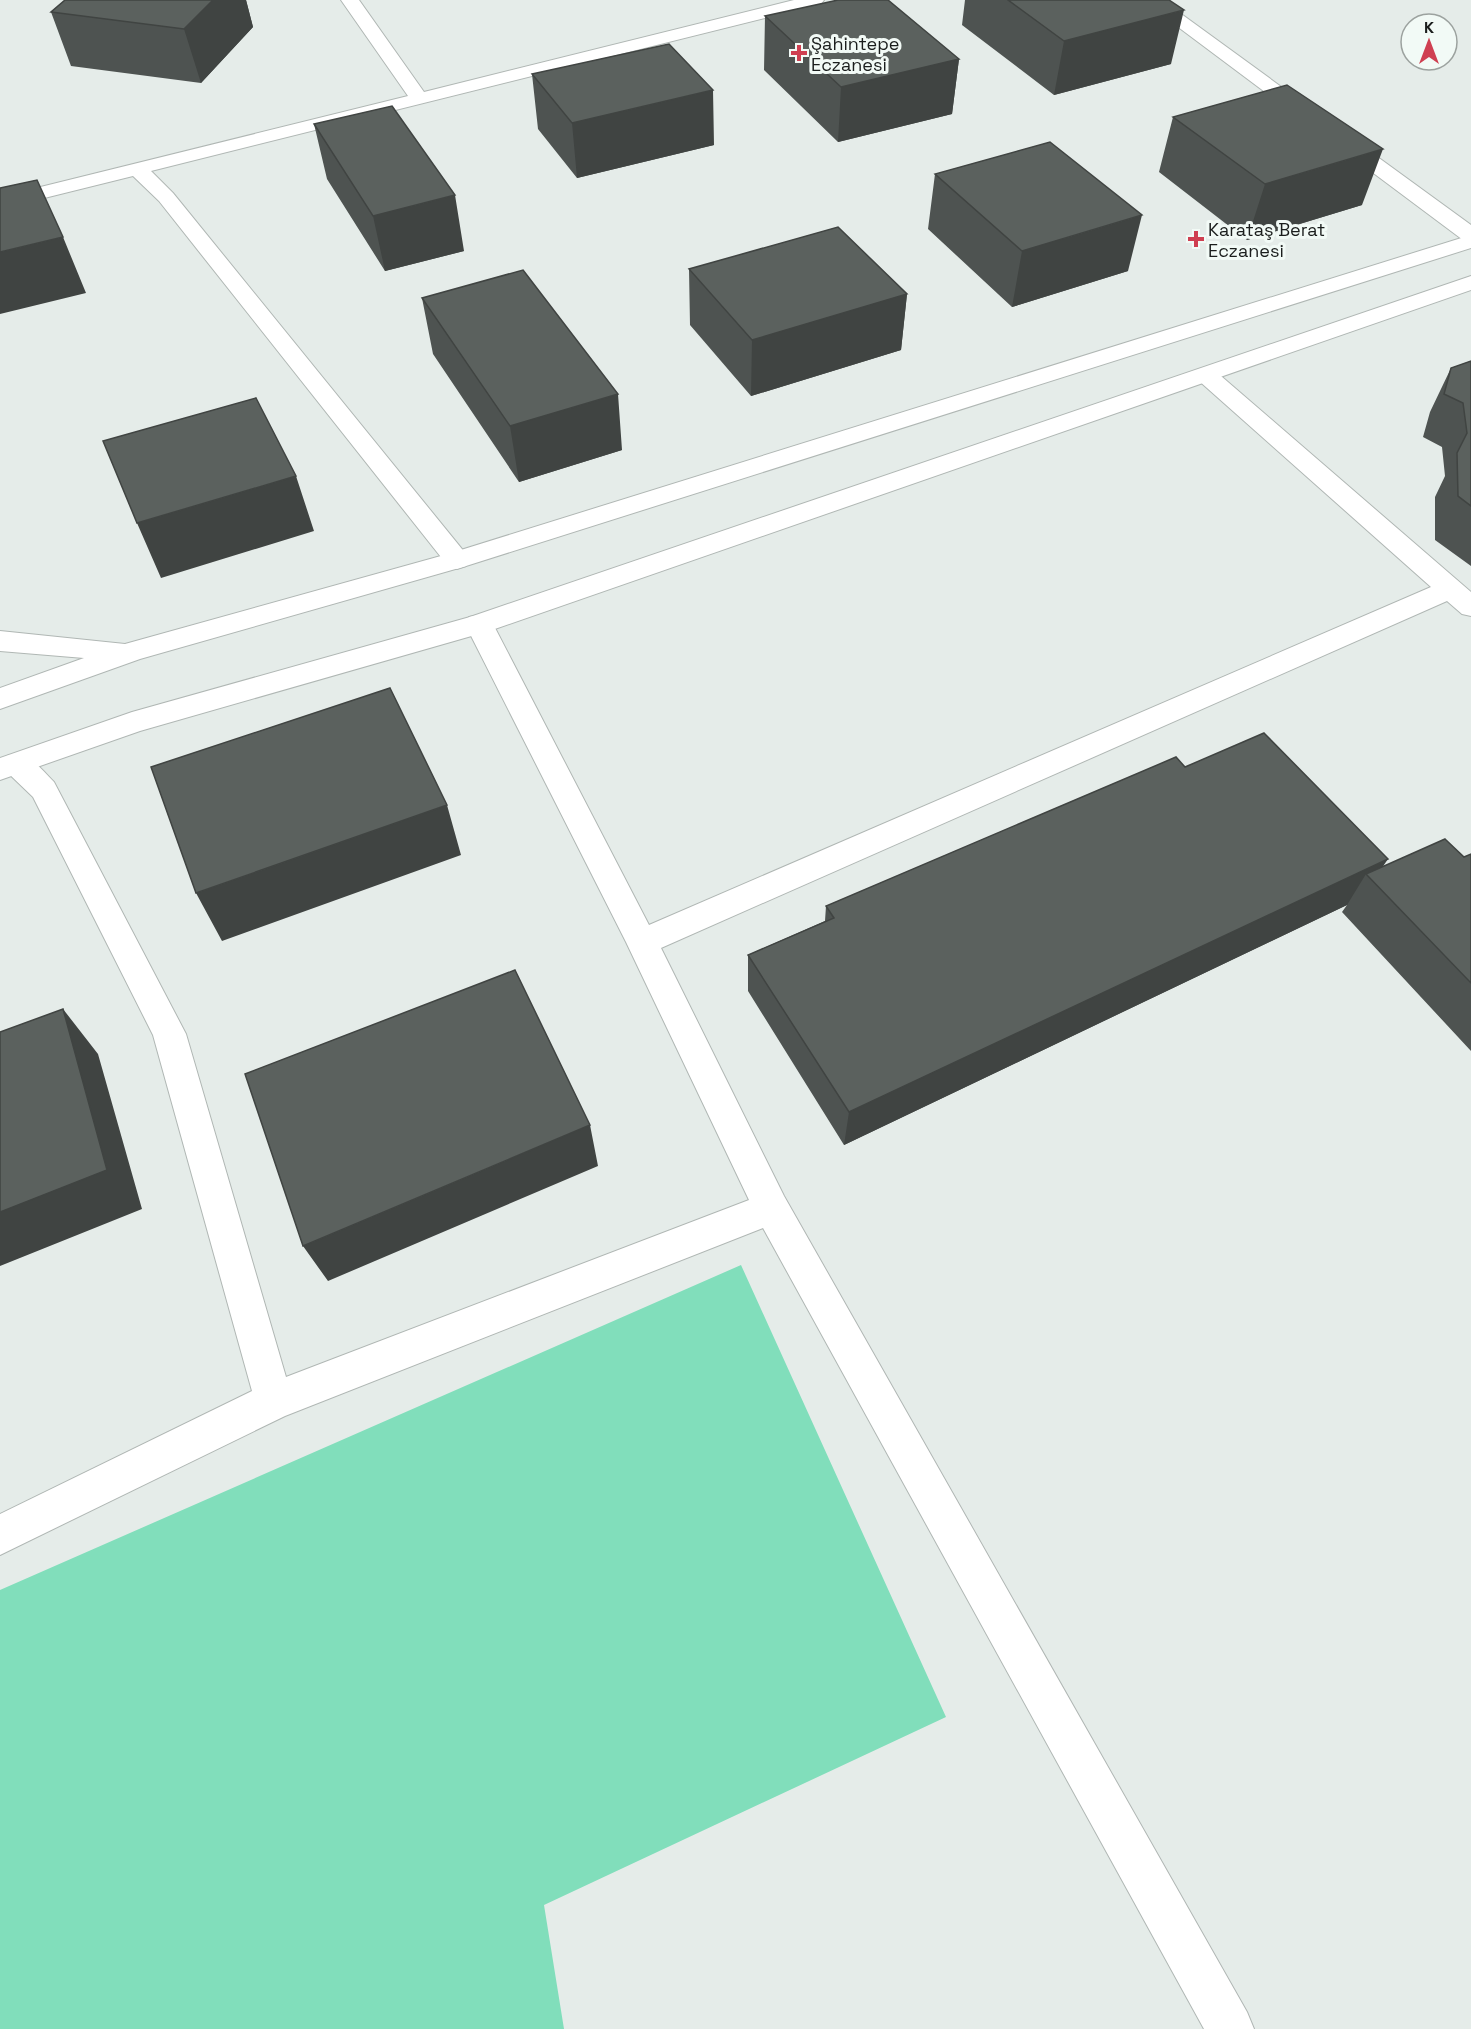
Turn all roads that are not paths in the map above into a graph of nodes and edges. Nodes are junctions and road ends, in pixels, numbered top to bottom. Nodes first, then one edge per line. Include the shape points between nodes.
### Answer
1 (350, 0) edge
2 (815, 0) edge
3 (1151, 0) edge
4 (420, 99) junction
5 (137, 169) junction
6 (0, 203) edge
7 (1471, 235) edge
8 (1471, 241) edge
9 (1471, 283) edge
10 (1206, 375) junction
11 (456, 560) junction
12 (1461, 598) edge
13 (479, 624) junction
14 (0, 641) edge
15 (131, 652) junction
16 (0, 699) edge
17 (8, 767) edge
18 (642, 942) junction
19 (771, 1208) junction
20 (274, 1401) junction
21 (0, 1534) edge
22 (1230, 2029) edge

1 - 4 street
2 - 4 street
3 - 7 street
4 - 5 street
5 - 6 street
5 - 11 street via 166,197
8 - 11 street
9 - 10 street
10 - 12 street
10 - 13 street
11 - 15 street
12 - 18 street
13 - 17 street via 132,723
13 - 18 street
14 - 15 street
15 - 16 street
17 - 20 street via 44,790 169,1034
18 - 19 street
19 - 20 street
19 - 22 street
20 - 21 street

